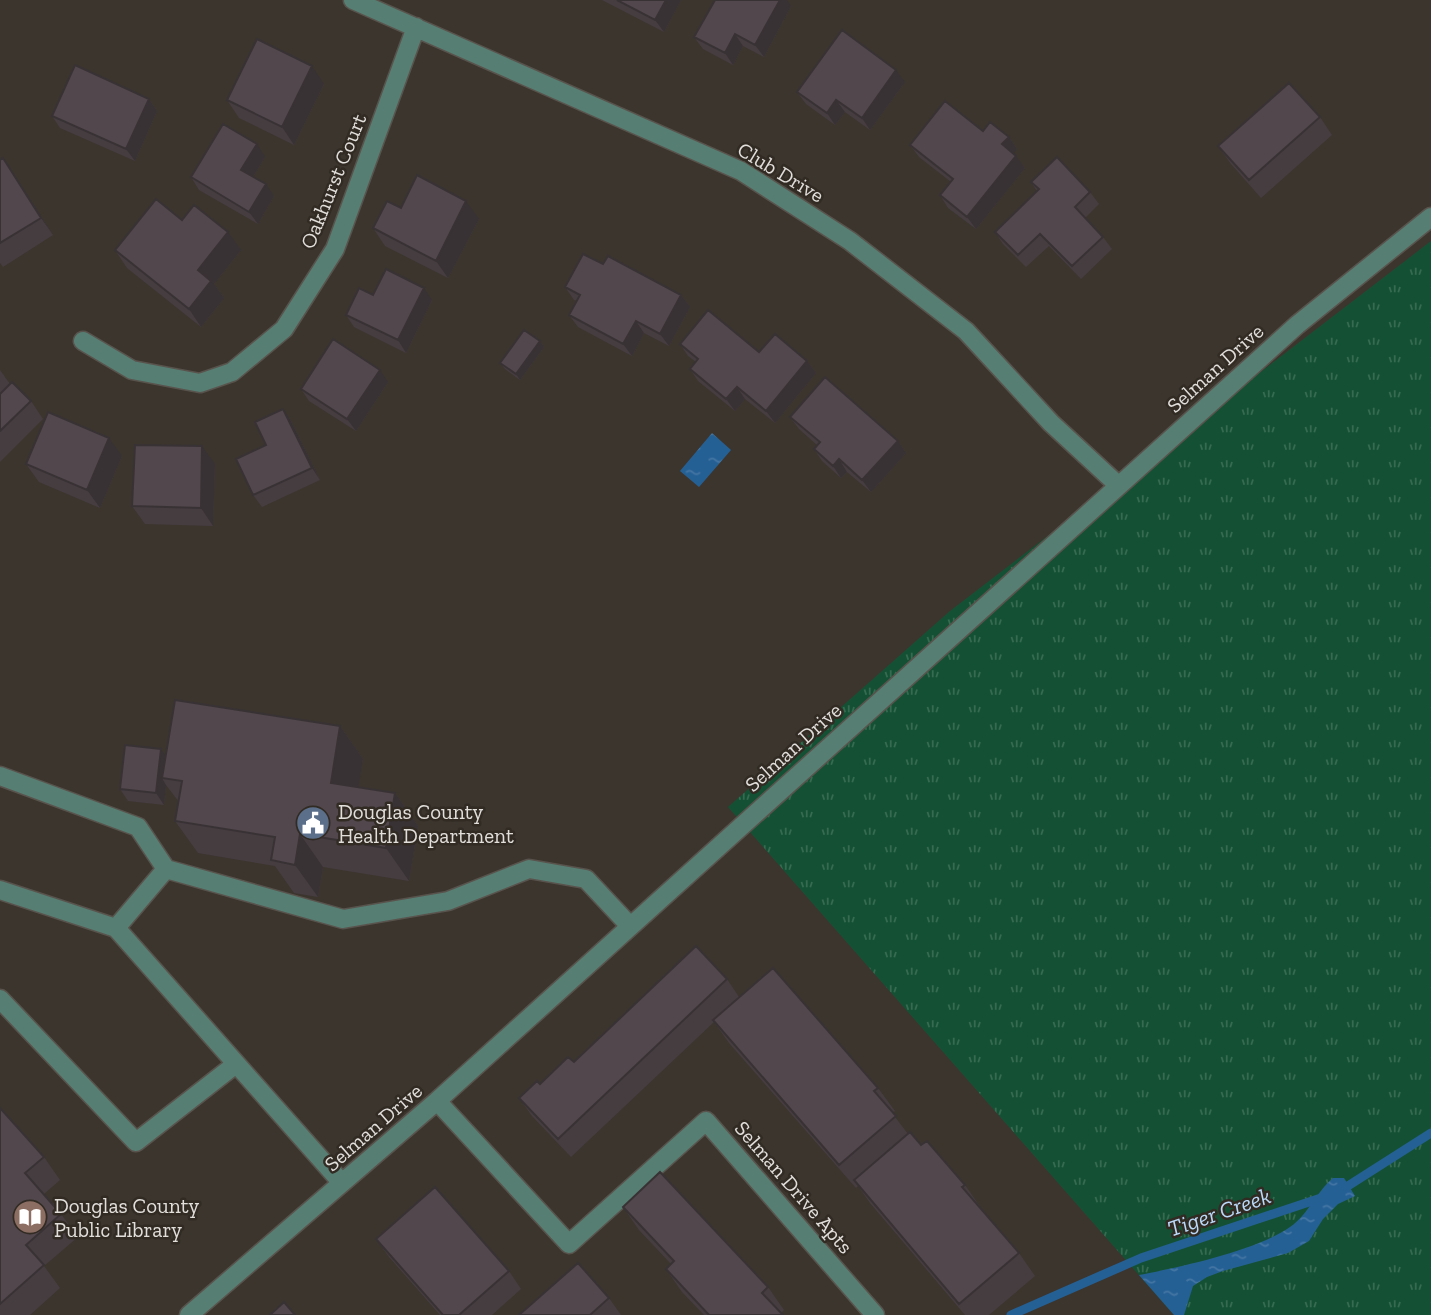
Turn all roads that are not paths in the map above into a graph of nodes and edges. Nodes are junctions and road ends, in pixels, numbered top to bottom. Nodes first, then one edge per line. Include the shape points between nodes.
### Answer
1 (353, 0) edge
2 (416, 27) junction
3 (1431, 217) edge
4 (83, 341) dead end
5 (1118, 485) junction
6 (0, 776) edge
7 (166, 869) junction
8 (0, 890) edge
9 (631, 926) junction
10 (116, 928) junction
11 (0, 999) edge
12 (236, 1064) junction
13 (437, 1101) junction
14 (342, 1183) junction
15 (190, 1315) edge
16 (875, 1315) edge

1 - 2 street, Club Drive
2 - 4 street, Oakhurst Court via 334,249 284,329 232,372 200,383 132,370
2 - 5 street, Club Drive via 741,171 850,241 966,331 1051,424
3 - 5 street, Selman Drive via 1297,325
5 - 9 street, Selman Drive
6 - 7 street via 138,827
7 - 9 street via 343,919 448,901 530,869 586,878
7 - 10 street
8 - 10 street
9 - 13 street, Selman Drive
10 - 12 street
11 - 12 street via 136,1142
12 - 14 street
13 - 14 street, Selman Drive
13 - 16 street, Selman Drive Apts via 569,1244 706,1121
14 - 15 street, Selman Drive

